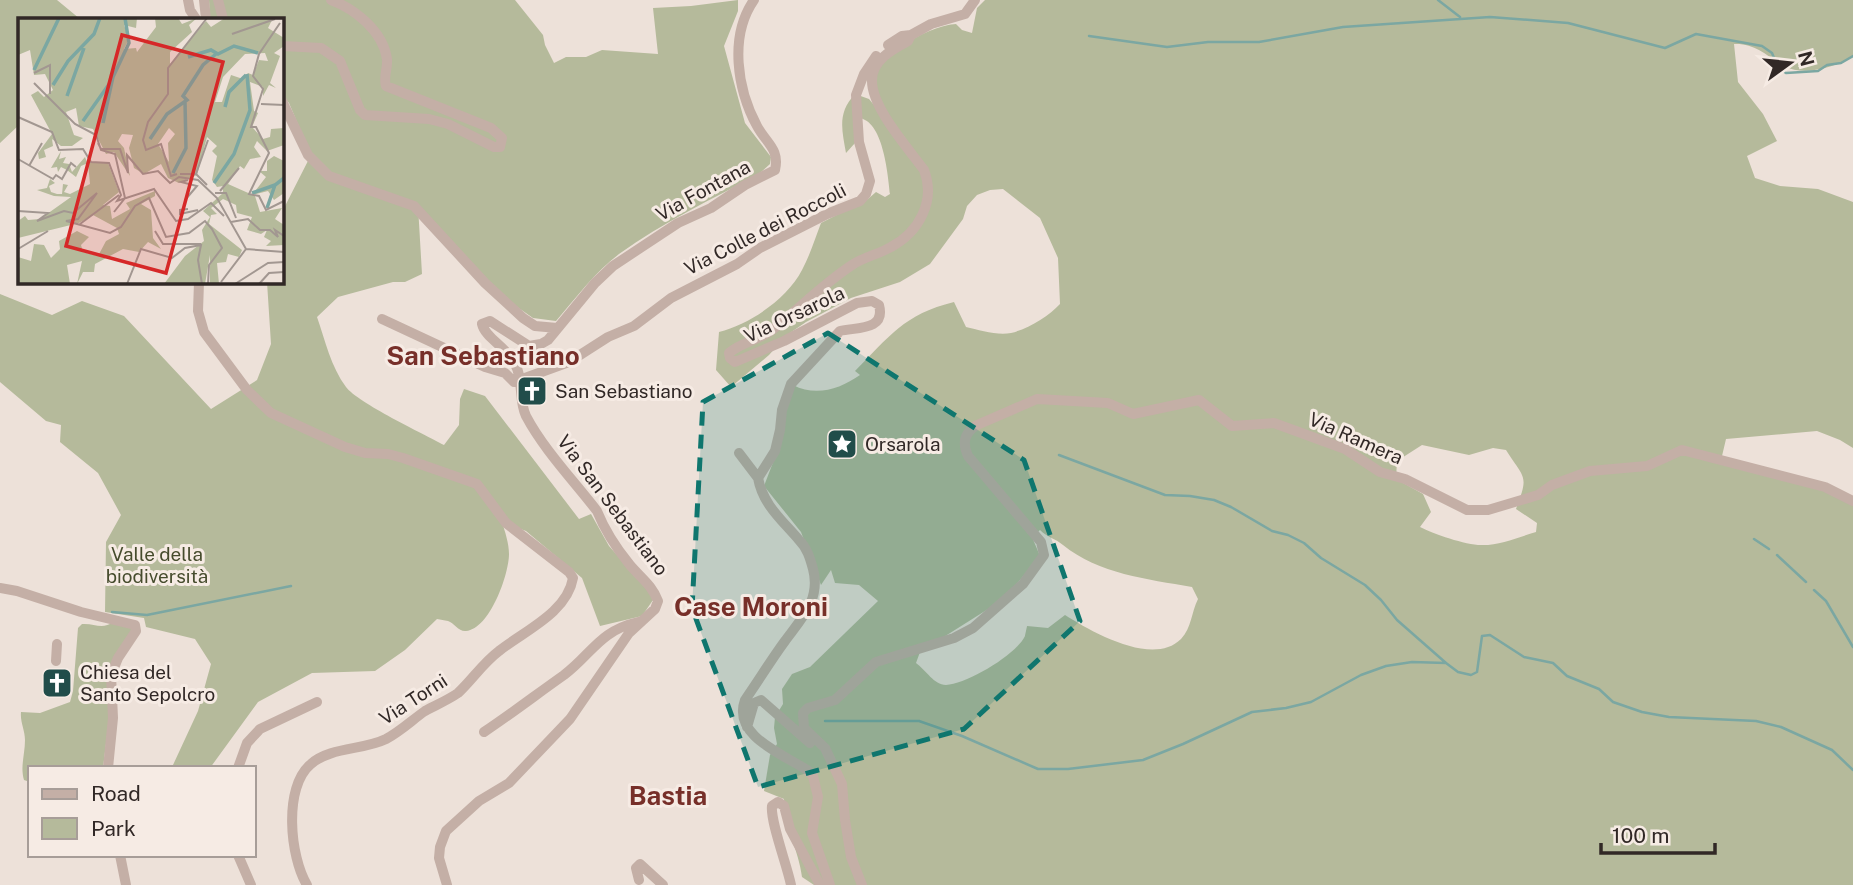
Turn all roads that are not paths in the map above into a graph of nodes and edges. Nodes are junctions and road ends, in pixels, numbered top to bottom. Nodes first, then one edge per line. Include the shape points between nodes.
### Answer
1 (188, 0) edge
2 (204, 0) edge
3 (218, 0) edge
4 (331, 0) edge
5 (754, 0) edge
6 (975, 0) edge
7 (194, 18) edge
8 (206, 18) edge
9 (223, 18) edge
10 (911, 35) junction
11 (284, 46) edge
12 (284, 105) edge
13 (199, 284) edge
14 (382, 319) dead end
15 (557, 328) junction
16 (549, 338) joint
17 (521, 382) junction
18 (739, 453) dead end
19 (758, 478) junction
20 (1853, 501) edge
21 (0, 588) edge
22 (641, 621) junction
23 (57, 644) dead end
24 (56, 661) dead end
25 (317, 702) dead end
26 (747, 727) junction
27 (484, 732) dead end
28 (830, 759) junction
29 (108, 766) edge
30 (239, 766) edge
31 (120, 857) edge
32 (239, 857) edge
33 (639, 880) dead end
34 (126, 885) edge
35 (251, 885) edge
36 (307, 885) edge
37 (447, 885) edge
38 (663, 885) edge
39 (791, 885) edge
40 (820, 885) edge
41 (830, 885) edge
42 (862, 885) edge

1 - 7 street
2 - 8 street
3 - 9 street
4 - 11 street via 353,10 380,41 386,55 386,86 491,128 502,138 500,147 429,119 365,115 340,61 321,48
5 - 15 street, Via Fontana via 740,25 737,48 757,125 775,152 775,170 678,223 613,266
6 - 10 street, Via Colle dei Roccoli via 965,14
10 - 17 street, Via Colle dei Roccoli via 884,47 864,74 856,95 859,142 870,181 860,201 760,248 671,298 634,326
10 - 19 street, Via Orsarola via 880,60 871,78 883,112 928,180 925,210 916,229 854,263 771,331 729,353 735,362 857,303 878,305 876,323 840,331 791,384 775,451
12 - 15 street via 307,155 329,176 414,206 523,318 535,326
13 - 36 street, Via Torni via 198,311 204,332 247,390 271,413 345,447 403,457 477,484 506,523 573,578 549,615 496,652 457,694 380,742 332,754 310,765 297,789 292,821
14 - 17 street
15 - 16 street, Via Fontana
16 - 17 street, Via San Sebastiano via 529,346 489,321 482,324 506,349
17 - 22 street, Via San Sebastiano via 523,407 531,425 597,511 631,566 653,588 658,601
18 - 19 street
19 - 26 street via 764,499 805,546 816,588 800,623 745,700 742,708
20 - 28 street, Via Ramera via 1825,487 1682,450 1647,466 1590,471 1538,495 1488,510 1467,510 1405,479 1380,472 1345,449 1273,423 1232,426 1199,400 1133,414 1108,403 1037,399 970,430 964,439 968,456 1030,527 1044,555 1023,584 972,628 876,662 835,700 806,710 804,728
21 - 29 street via 135,625 135,634 111,675
22 - 27 street via 618,628 596,643 566,673
22 - 37 street, Via San Sebastiano via 570,719 509,783 479,801 446,831 439,858
23 - 24 street
25 - 30 street via 260,729 247,743
26 - 28 street via 754,703 761,700
26 - 41 street via 813,776 818,805 812,833
28 - 42 street via 842,784 851,857
31 - 34 street
32 - 35 street
33 - 38 street via 636,868 640,864
39 - 40 street via 772,816 771,809 778,802 784,806 790,829

